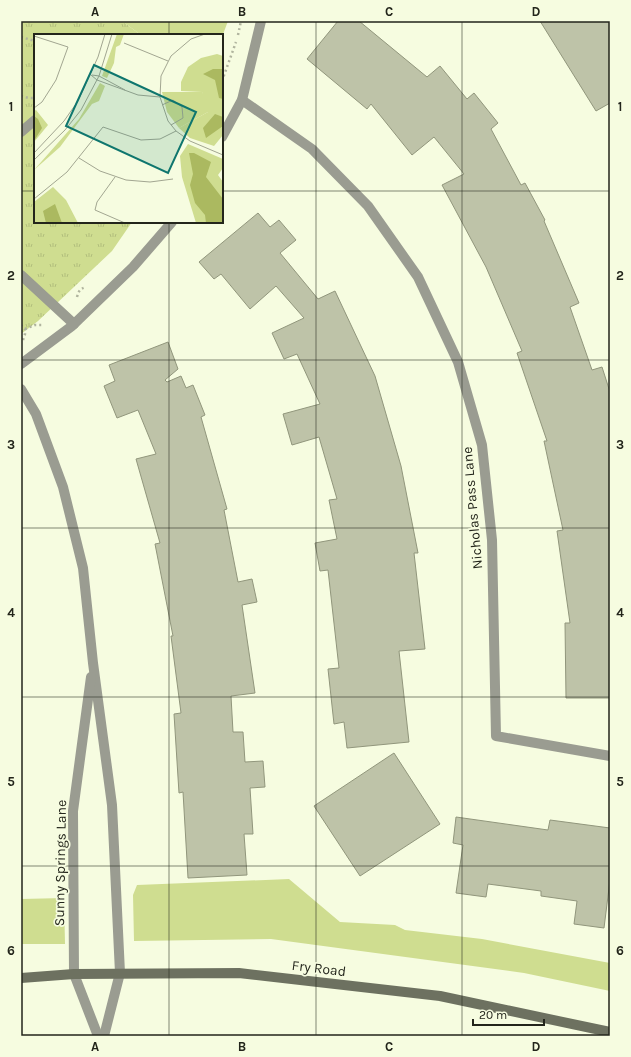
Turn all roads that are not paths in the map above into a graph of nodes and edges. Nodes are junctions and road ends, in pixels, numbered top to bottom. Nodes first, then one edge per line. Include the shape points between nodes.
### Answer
1 (261, 21) edge
2 (242, 100) junction
3 (34, 121) edge
4 (21, 132) edge
5 (223, 135) edge
6 (171, 223) edge
7 (21, 276) edge
8 (74, 324) junction
9 (21, 364) edge
10 (21, 389) edge
11 (93, 663) junction
12 (610, 756) edge
13 (120, 973) junction
14 (74, 974) junction
15 (21, 978) edge
16 (610, 1032) edge
17 (98, 1036) edge
18 (104, 1036) edge

1 - 2 street
2 - 5 street
2 - 12 street, Nicholas Pass Lane via 312,149 368,206 418,277 458,362 482,445 492,540 496,736
3 - 4 street
6 - 8 street via 133,267
7 - 8 street
8 - 9 street
10 - 11 street, Sunny Springs Lane via 36,414 63,487 83,568
11 - 13 street, Sunny Springs Lane via 112,805
11 - 14 street, Sunny Springs Lane via 73,811
13 - 14 main road, Fry Road
13 - 16 main road, Fry Road via 239,973 440,996
13 - 18 street, Sunny Springs Lane
14 - 15 main road, Fry Road
14 - 17 street, Sunny Springs Lane

